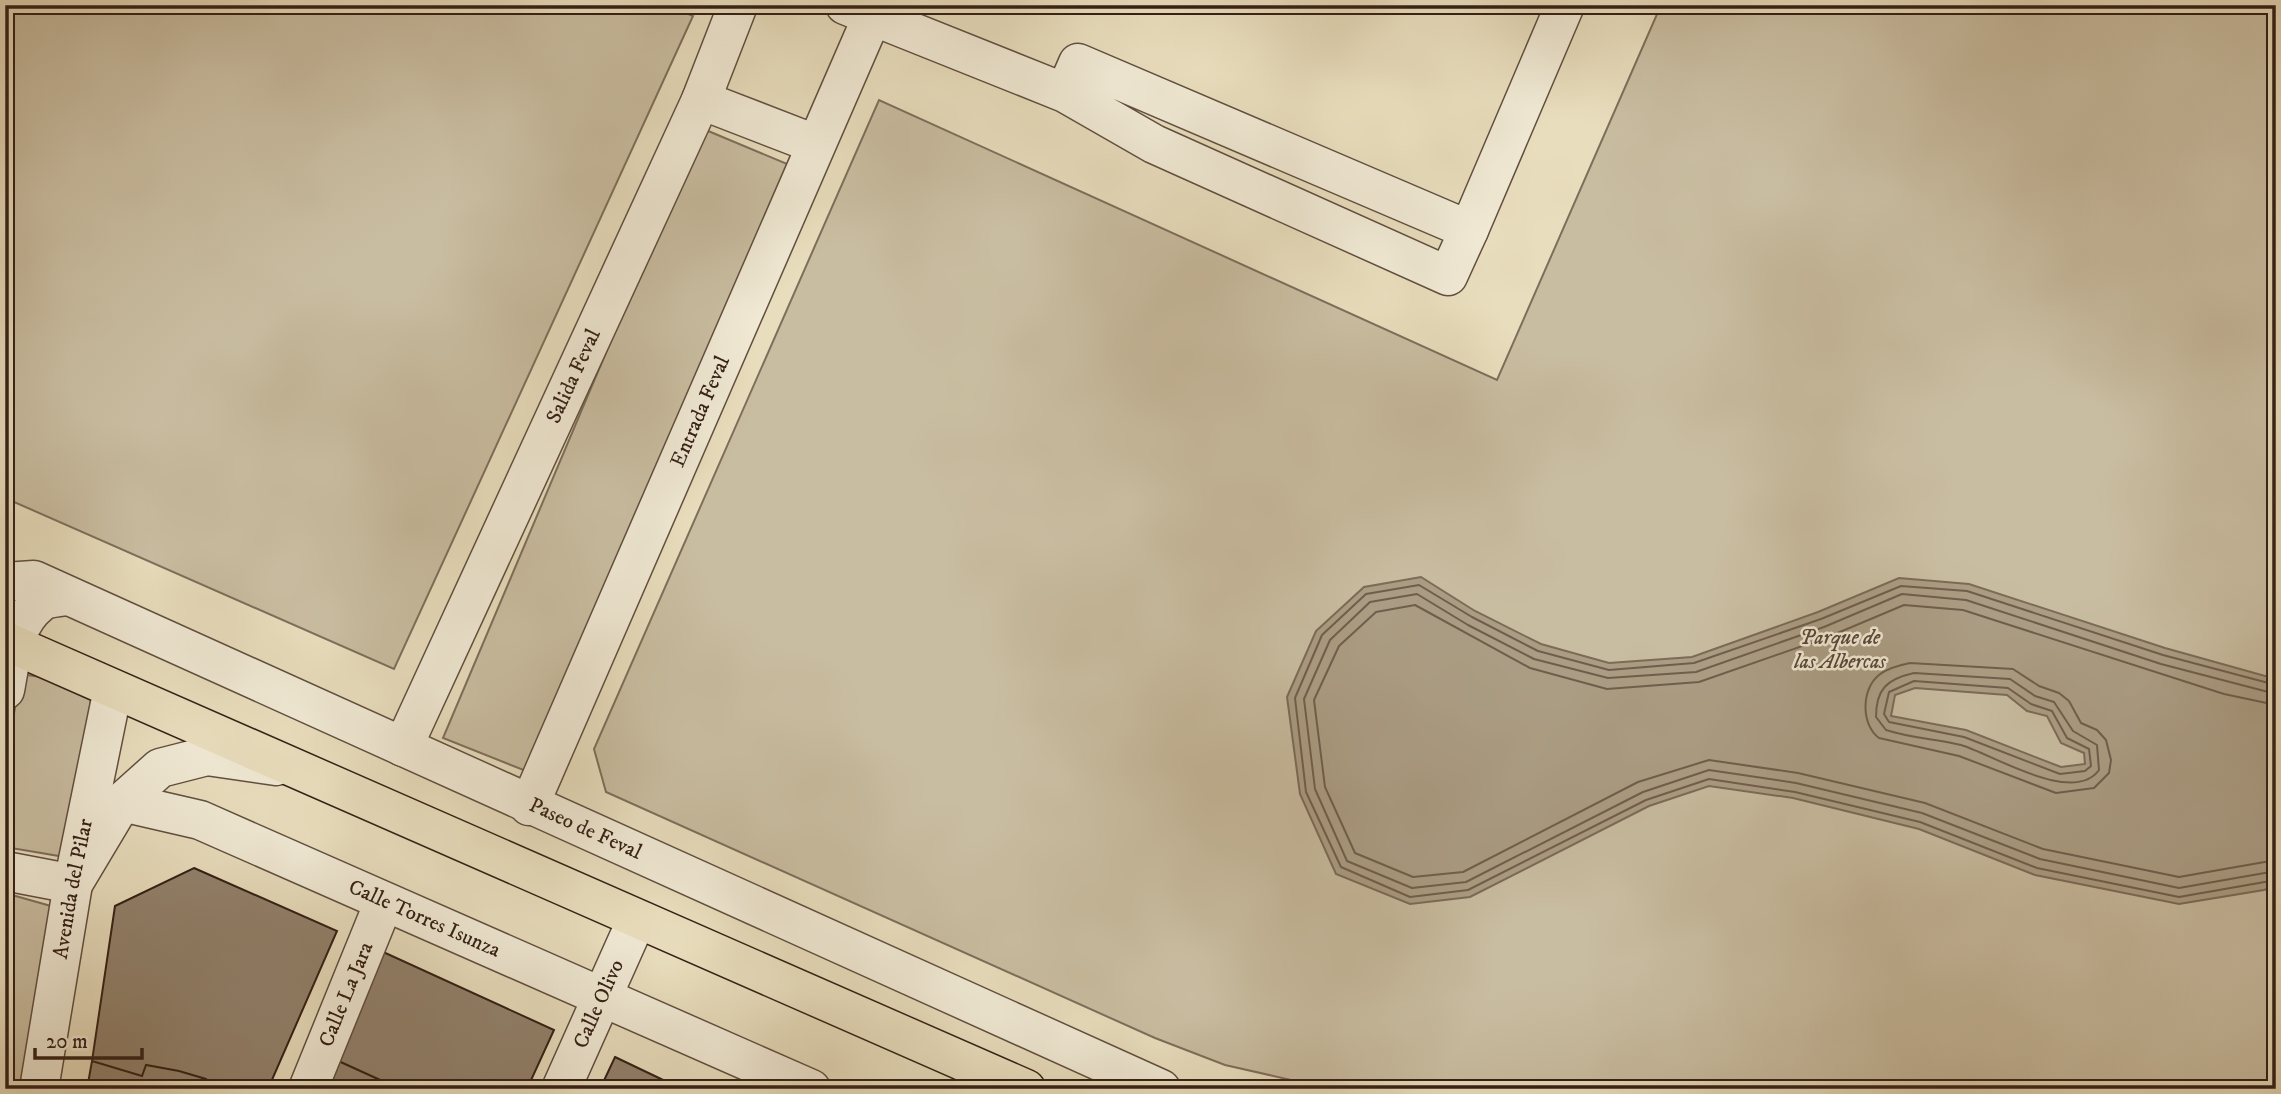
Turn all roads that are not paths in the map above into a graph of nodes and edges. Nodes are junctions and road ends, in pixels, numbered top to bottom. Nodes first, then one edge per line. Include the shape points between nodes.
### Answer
1 (738, 5) edge
2 (1564, 5) edge
3 (858, 11) edge
4 (1065, 93) junction
5 (701, 100) junction
6 (1170, 103) junction
7 (815, 144) junction
8 (1154, 144) junction
9 (1469, 230) junction
10 (5, 582) edge
11 (67, 596) junction
12 (9, 643) edge
13 (113, 689) junction
14 (5, 690) edge
15 (403, 747) junction
16 (293, 769) junction
17 (122, 802) junction
18 (529, 806) junction
19 (5, 871) edge
20 (73, 884) junction
21 (384, 902) junction
22 (637, 919) junction
23 (601, 997) junction
24 (39, 1089) edge
25 (308, 1089) edge
26 (561, 1089) edge
27 (811, 1089) edge
28 (1026, 1089) edge
29 (1161, 1089) edge

1 - 5 street, Salida Feval
2 - 9 street
3 - 4 street
3 - 7 street, Entrada Feval
4 - 6 street via 1078,63
4 - 8 street
5 - 7 street
5 - 15 street, Salida Feval
6 - 8 street
6 - 9 street
7 - 18 street, Entrada Feval
8 - 9 street via 1447,276
10 - 11 street, Paseo de Feval via 34,580
11 - 12 street via 41,601
11 - 15 street, Paseo de Feval
12 - 13 main road
12 - 14 street
13 - 16 main road
13 - 20 street, Avenida del Pilar
15 - 18 street, Paseo de Feval
16 - 17 street via 207,756 160,768
16 - 22 main road
17 - 20 street
17 - 21 street, Calle Torres Isunza via 200,820
18 - 29 street, Paseo de Feval
19 - 20 street
20 - 24 street, Avenida del Pilar
21 - 23 street, Calle Torres Isunza
21 - 25 street, Calle La Jara
22 - 23 street, Calle Olivo
22 - 28 main road
23 - 26 street, Calle Olivo
23 - 27 street, Calle Torres Isunza

